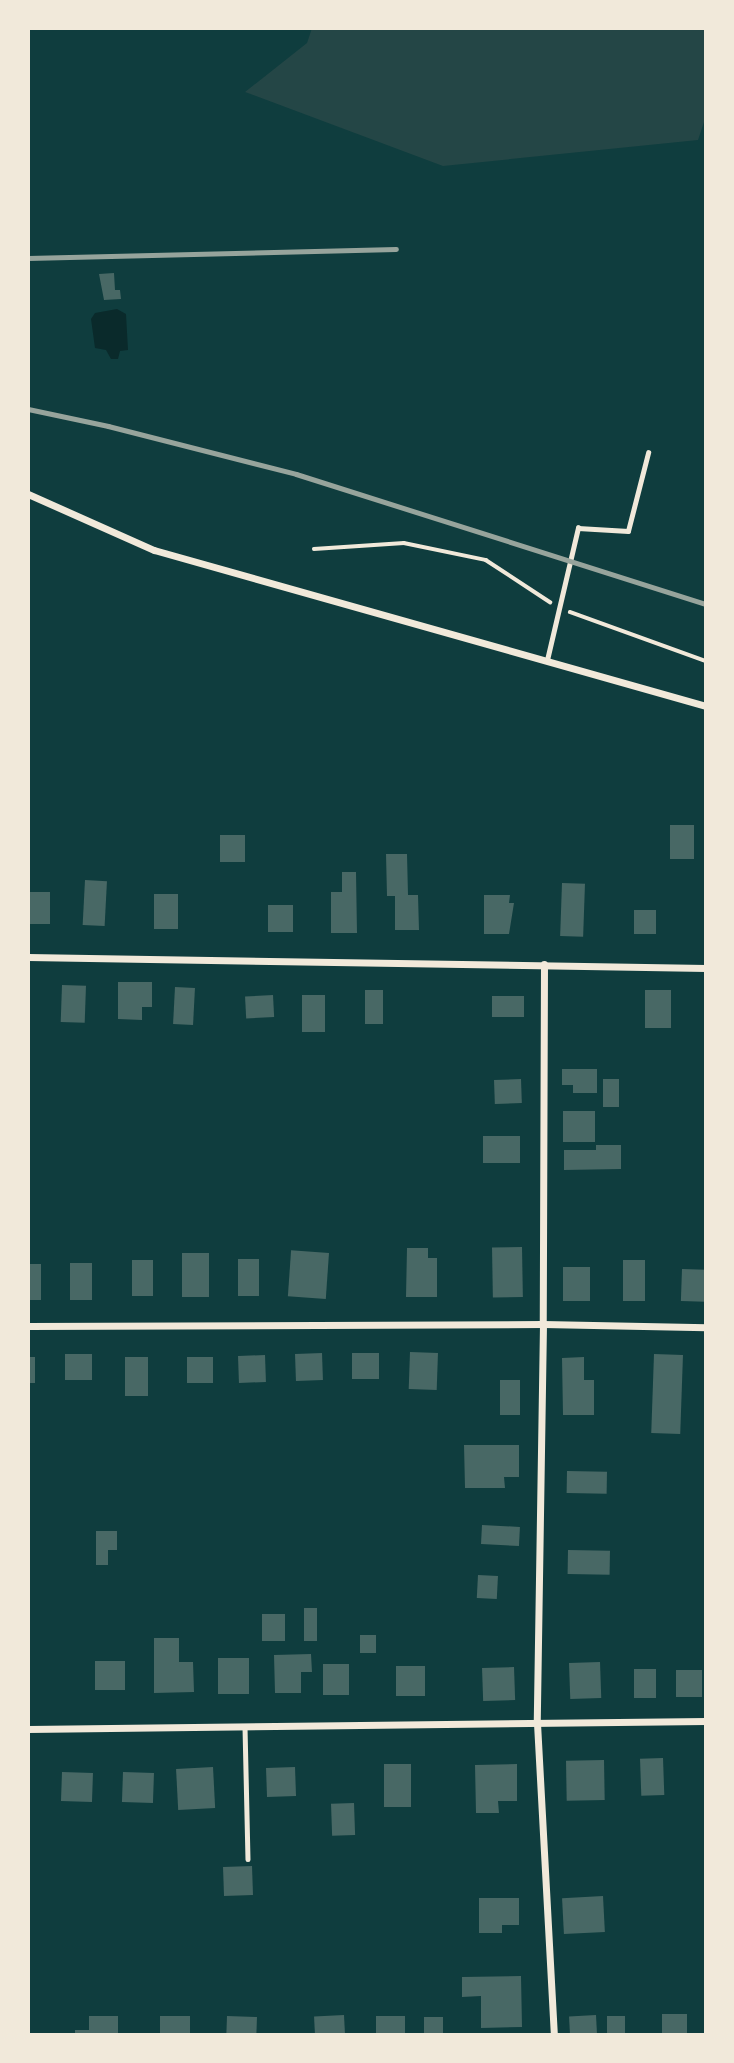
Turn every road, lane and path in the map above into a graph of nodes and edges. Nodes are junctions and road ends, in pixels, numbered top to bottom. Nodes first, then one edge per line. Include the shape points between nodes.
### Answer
1 (648, 453) dead end
2 (28, 494) edge
3 (314, 549) dead end
4 (559, 608) junction
5 (547, 661) junction
6 (706, 661) edge
7 (706, 706) edge
8 (28, 957) edge
9 (544, 964) junction
10 (706, 968) edge
11 (543, 1324) junction
12 (28, 1326) edge
13 (706, 1327) edge
14 (706, 1721) edge
15 (537, 1723) junction
16 (245, 1726) junction
17 (28, 1729) edge
18 (248, 1859) dead end
19 (554, 2035) edge

1 - 4 lane via 628,531 578,528
2 - 5 street via 154,550
3 - 4 path via 404,543 486,560
4 - 5 lane
4 - 6 path
5 - 7 street
8 - 9 street
9 - 10 street
9 - 11 street
11 - 12 street
11 - 13 street
11 - 15 street
14 - 15 street
15 - 16 street
15 - 19 street
16 - 17 street
16 - 18 lane

